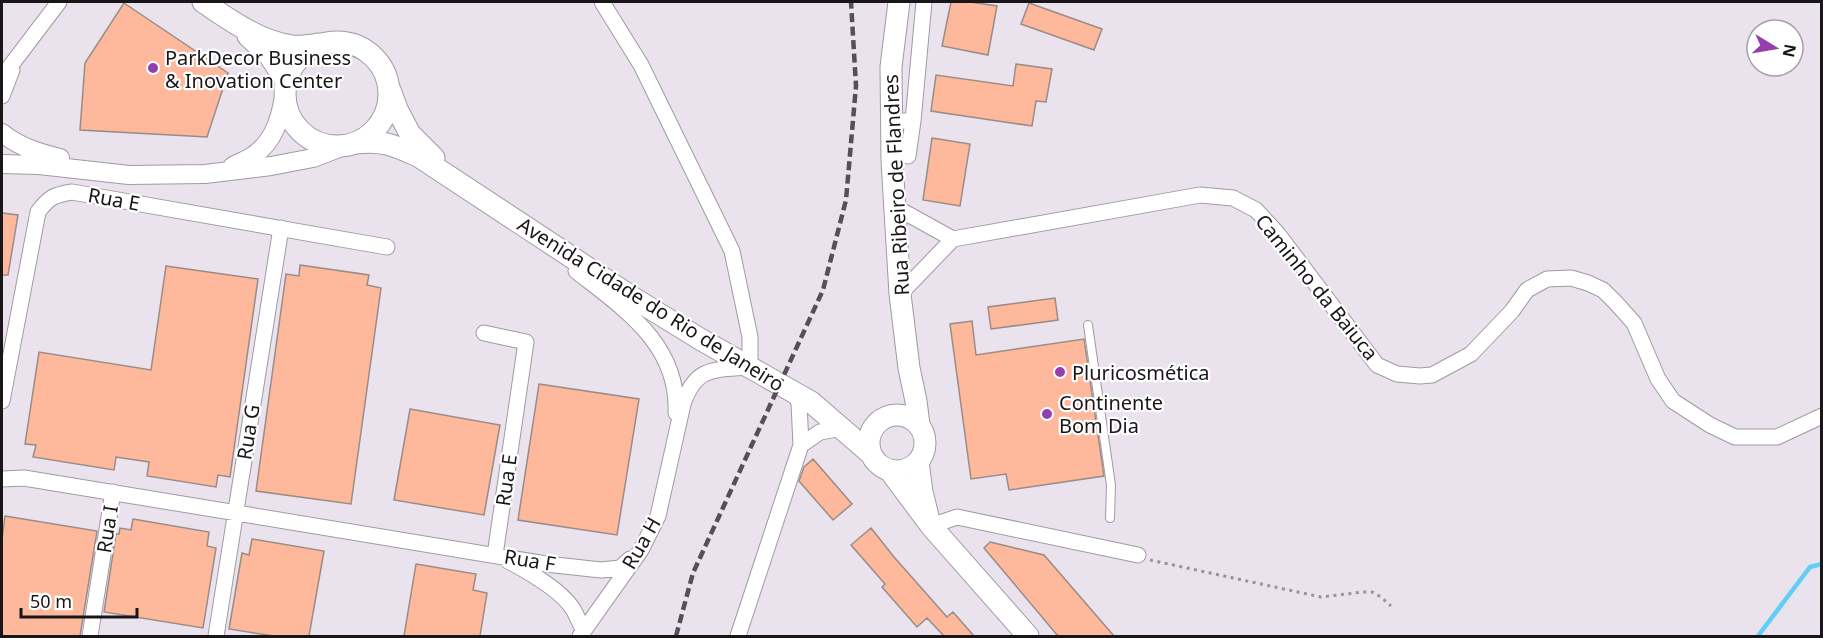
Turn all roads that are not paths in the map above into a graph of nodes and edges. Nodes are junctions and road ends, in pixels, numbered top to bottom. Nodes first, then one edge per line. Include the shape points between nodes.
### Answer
1 (59, 2) edge
2 (203, 2) edge
3 (602, 2) edge
4 (899, 2) edge
5 (924, 2) edge
6 (232, 22) junction
7 (322, 44) junction
8 (16, 58) junction
9 (2, 77) edge
10 (388, 86) junction
11 (285, 89) junction
12 (2, 96) edge
13 (891, 121) junction
14 (913, 121) junction
15 (2, 133) edge
16 (2, 140) edge
17 (350, 144) junction
18 (2, 153) edge
19 (908, 156) dead end
20 (2, 164) edge
21 (205, 174) junction
22 (129, 175) junction
23 (483, 198) junction
24 (895, 207) junction
25 (280, 228) junction
26 (953, 239) junction
27 (387, 247) dead end
28 (900, 294) junction
29 (1088, 325) dead end
30 (484, 333) dead end
31 (750, 367) junction
32 (909, 368) junction
33 (796, 393) junction
34 (2, 401) edge
35 (820, 409) junction
36 (891, 415) junction
37 (1821, 416) edge
38 (919, 425) junction
39 (842, 429) junction
40 (675, 437) junction
41 (801, 445) junction
42 (870, 453) junction
43 (918, 462) junction
44 (890, 471) junction
45 (2, 479) edge
46 (113, 492) junction
47 (235, 512) junction
48 (1110, 518) dead end
49 (931, 526) junction
50 (641, 550) junction
51 (495, 555) junction
52 (1138, 555) road end
53 (582, 634) edge
54 (90, 636) edge
55 (216, 636) edge
56 (738, 636) edge
57 (1028, 636) edge

1 - 8 street
2 - 6 main road
3 - 31 street via 641,65 732,251 750,337
4 - 13 main road, Rua Ribeiro de Flandres via 891,67
5 - 14 street
6 - 7 main road via 278,43
6 - 11 main road via 269,55
7 - 10 main road via 340,42 372,55
7 - 11 main road via 294,64
8 - 9 street
8 - 12 street
10 - 17 main road via 382,120 371,134
10 - 23 main road, Avenida Cidade do Rio de Janeiro via 410,134
11 - 17 main road via 288,114 297,128 326,146
11 - 21 street via 279,123 254,156
13 - 14 street
13 - 24 main road, Rua Ribeiro de Flandres
14 - 19 street
15 - 22 street via 33,151
16 - 18 street
17 - 21 street via 313,158
17 - 23 main road, Avenida Cidade do Rio de Janeiro via 375,141 396,146
20 - 22 street
21 - 22 street
23 - 31 main road, Avenida Cidade do Rio de Janeiro via 635,299
23 - 40 street, Rua H via 629,312 647,331 672,375 677,404
24 - 26 street
24 - 28 main road, Rua Ribeiro de Flandres
25 - 27 street, Rua E
25 - 34 street, Rua E via 72,192 46,201 38,212
25 - 47 street, Rua G
26 - 28 street
26 - 37 street, Caminho da Baiuca via 1200,195 1233,198 1256,210 1377,364 1397,374 1432,375 1471,354 1527,290 1546,279 1571,278 1602,290 1616,303 1634,323 1658,379 1673,400 1710,425 1735,437 1777,437
28 - 32 main road, Rua Ribeiro de Flandres
29 - 48 lane via 1111,485
30 - 51 street, Rua E via 526,342
31 - 33 main road, Avenida Cidade do Rio de Janeiro
31 - 40 street, Rua H via 711,371 697,378 689,388
32 - 36 main road, Rua Ribeiro de Flandres
32 - 38 main road, Rua Ribeiro de Flandres
33 - 35 main road, Avenida Cidade do Rio de Janeiro
33 - 41 street
35 - 36 main road via 850,420
35 - 39 main road
36 - 38 main road via 904,416
36 - 42 main road, Rua Ribeiro de Flandres via 873,427 869,435
38 - 43 main road, Rua Ribeiro de Flandres via 925,448
39 - 41 street via 820,432
39 - 42 main road
40 - 50 street, Rua H via 658,516
41 - 56 street
42 - 44 main road via 874,461
43 - 44 main road via 906,471
43 - 49 main road, Rua Ribeiro de Flandres
44 - 49 main road
45 - 46 street via 24,478
46 - 47 street
46 - 54 street, Rua I
47 - 51 street
47 - 55 street, Rua G
49 - 52 street via 957,517
49 - 57 main road
50 - 51 street, Rua F via 620,568 601,570
50 - 53 street, Rua H
51 - 53 street, Rua F via 554,589 572,607

